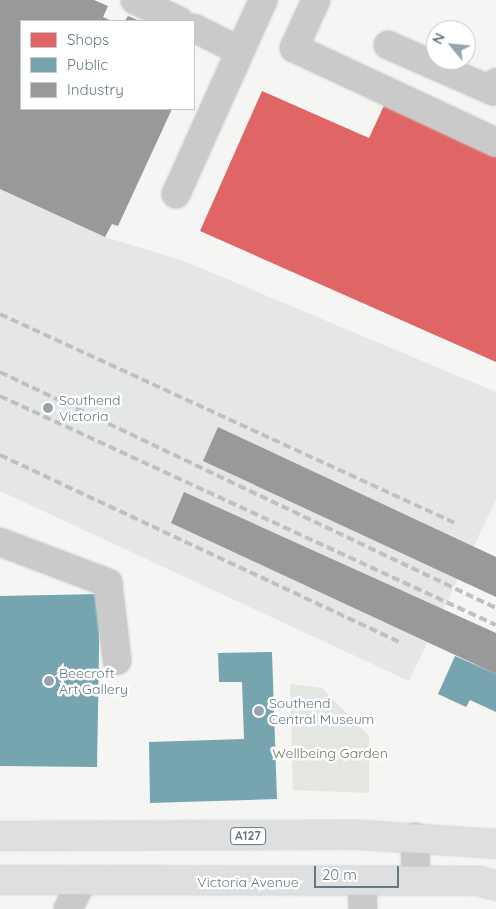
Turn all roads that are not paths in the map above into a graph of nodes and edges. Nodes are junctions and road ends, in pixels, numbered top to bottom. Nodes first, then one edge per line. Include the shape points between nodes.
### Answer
1 (134, 0) edge
2 (263, 0) edge
3 (316, 0) edge
4 (177, 20) edge
5 (195, 28) edge
6 (388, 45) dead end
7 (240, 51) junction
8 (495, 89) edge
9 (496, 142) edge
10 (176, 194) dead end
11 (0, 542) edge
12 (117, 660) dead end
13 (0, 836) edge
14 (415, 836) junction
15 (496, 844) edge
16 (0, 880) edge
17 (416, 880) junction
18 (490, 881) edge
19 (82, 882) junction
20 (362, 882) junction
21 (68, 909) edge
22 (363, 909) edge

1 - 4 lane
2 - 7 lane
3 - 9 lane via 294,48
5 - 7 lane
6 - 8 lane
7 - 10 lane
11 - 12 lane via 108,583
13 - 14 highway, A127
14 - 15 highway, A127
14 - 17 lane
16 - 19 highway, Victoria Avenue
17 - 18 highway, Victoria Avenue
17 - 20 highway, Victoria Avenue
19 - 20 highway, Victoria Avenue
19 - 21 lane
20 - 22 lane

